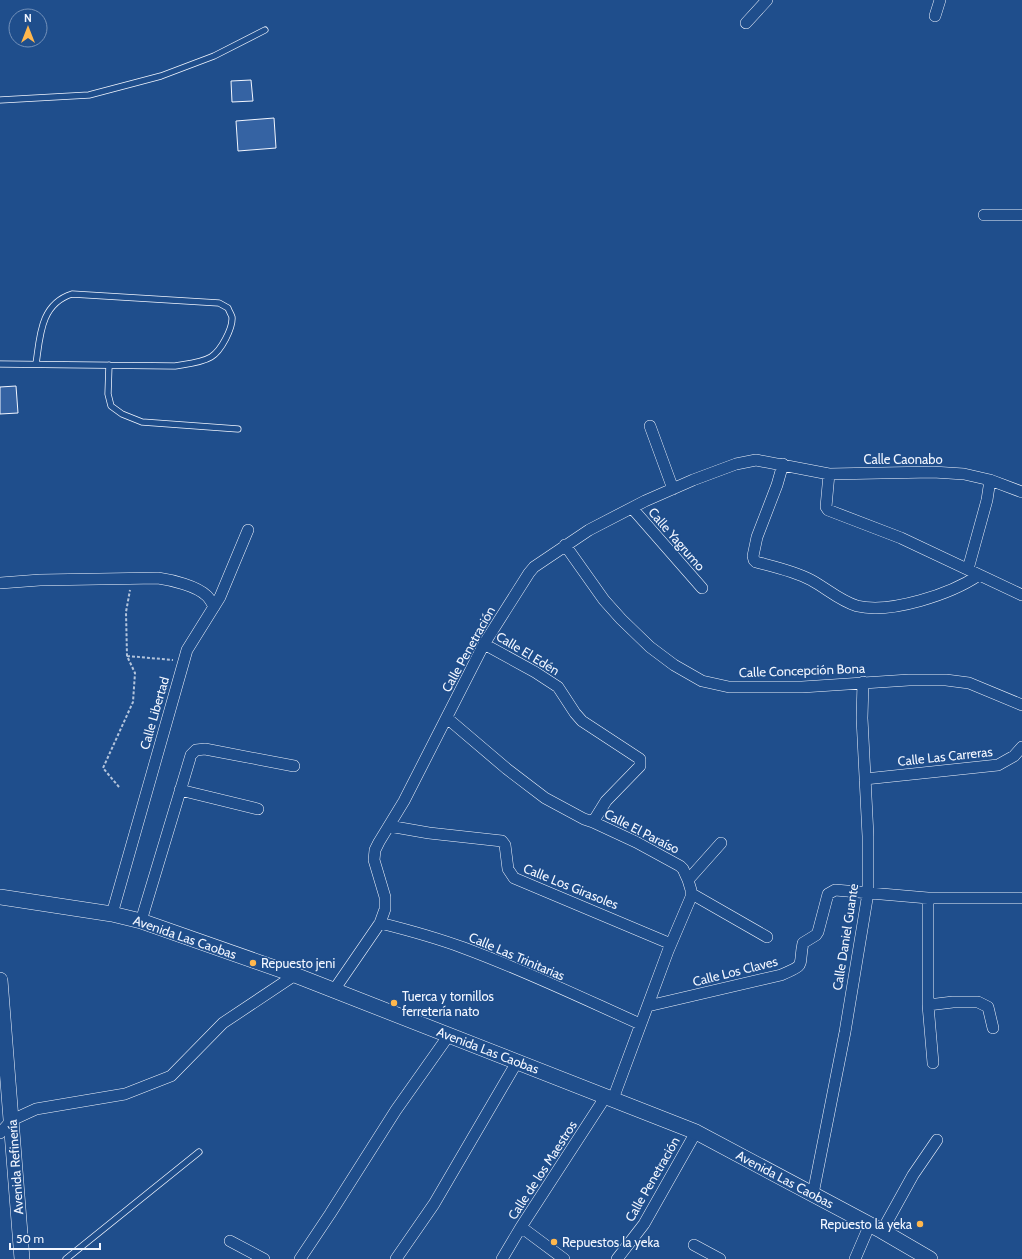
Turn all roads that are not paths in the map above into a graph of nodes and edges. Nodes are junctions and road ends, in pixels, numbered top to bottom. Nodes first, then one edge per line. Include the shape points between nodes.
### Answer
1 (767, 0) edge
2 (940, 0) edge
3 (935, 16) dead end
4 (746, 23) dead end
5 (265, 30) dead end
6 (0, 100) edge
7 (984, 215) dead end
8 (1022, 215) edge
9 (0, 364) edge
10 (36, 364) junction
11 (109, 365) junction
12 (650, 426) dead end
13 (238, 429) dead end
14 (783, 464) junction
15 (829, 474) junction
16 (990, 480) junction
17 (673, 489) junction
18 (1022, 492) edge
19 (632, 508) junction
20 (248, 530) dead end
21 (565, 545) junction
22 (968, 569) junction
23 (979, 575) junction
24 (0, 583) edge
25 (702, 588) dead end
26 (1022, 595) edge
27 (214, 607) junction
28 (484, 644) junction
29 (863, 682) junction
30 (1022, 705) edge
31 (447, 718) junction
32 (1022, 747) edge
33 (1018, 757) edge
34 (294, 766) dead end
35 (865, 779) junction
36 (180, 790) junction
37 (258, 810) dead end
38 (593, 822) junction
39 (389, 826) junction
40 (720, 843) dead end
41 (688, 880) junction
42 (868, 893) junction
43 (692, 894) junction
44 (0, 897) edge
45 (928, 898) junction
46 (1022, 898) edge
47 (112, 914) junction
48 (141, 921) junction
49 (380, 923) junction
50 (767, 937) dead end
51 (672, 944) junction
52 (295, 975) junction
53 (0, 980) edge
54 (334, 990) junction
55 (928, 1005) junction
56 (648, 1006) junction
57 (640, 1024) junction
58 (993, 1028) dead end
59 (449, 1035) junction
60 (517, 1062) junction
61 (933, 1063) dead end
62 (4, 1065) edge
63 (610, 1098) junction
64 (12, 1120) junction
65 (696, 1132) junction
66 (0, 1133) edge
67 (937, 1140) dead end
68 (199, 1152) dead end
69 (813, 1194) junction
70 (521, 1227) junction
71 (876, 1227) junction
72 (230, 1241) dead end
73 (694, 1244) dead end
74 (22, 1259) edge
75 (66, 1259) edge
76 (264, 1259) edge
77 (300, 1259) edge
78 (396, 1259) edge
79 (502, 1259) edge
80 (564, 1259) edge
81 (617, 1259) edge
82 (720, 1259) edge
83 (855, 1259) edge
84 (930, 1259) edge

1 - 4 street
2 - 3 street
5 - 6 lane via 207,59 160,76 89,95
7 - 8 street
9 - 10 lane
10 - 11 lane
10 - 11 lane via 42,325 52,306 63,297 72,294 219,303 228,308 232,317 228,334 219,350 211,357 175,366
11 - 13 lane via 108,394 111,406 122,414 142,422
12 - 17 street
14 - 15 street, Calle Caonabo
14 - 17 street, Calle Penetración via 749,460
14 - 23 street via 757,537 753,556 756,562 798,574 846,601 866,607 888,607 912,602 961,586
15 - 16 street, Calle Caonabo via 933,472 964,474
15 - 22 street via 826,507 828,510 901,538
16 - 18 street, Calle Caonabo
16 - 22 street
17 - 19 street, Calle Penetración
19 - 21 street, Calle Penetración
19 - 25 street, Calle Yagrumo
20 - 27 street, Calle Libertad
21 - 28 street, Calle Penetración via 529,572
21 - 29 street, Calle Concepción Bona via 604,600 640,638 674,665 702,681 729,687 759,688
22 - 23 street
23 - 26 street
24 - 27 street via 158,578 199,590 207,596
27 - 47 street, Calle Libertad via 187,650
28 - 31 street, Calle Penetración
28 - 38 street, Calle El Edén via 558,688 582,721 640,759 640,766 606,801
29 - 30 street, Calle Concepción Bona via 946,680 969,683
29 - 35 street, Calle Daniel Guante
31 - 38 street, Calle El Paraíso via 545,798
31 - 39 street, Calle Penetración
32 - 33 street, Calle Las Carreras
33 - 35 street, Calle Las Carreras via 998,765
34 - 36 street via 205,749 196,750 191,755
35 - 42 street, Calle Daniel Guante
36 - 37 street
36 - 48 street
38 - 41 street, Calle El Paraíso via 680,866
39 - 49 street, Calle Penetración via 374,855 385,897 385,909
39 - 51 street, Calle Los Girasoles via 502,841 505,844 508,869 514,878
40 - 41 street
41 - 43 street, Calle El Paraíso
42 - 45 street, Calle Los Claves
42 - 56 street, Calle Los Claves via 835,890 828,894 818,932 803,943 801,963 797,968 781,976
42 - 69 street, Calle Daniel Guante via 845,1032
43 - 50 street
43 - 51 street
44 - 47 street, Avenida Las Caobas
45 - 46 street, Calle Los Claves
45 - 55 street
47 - 48 street, Avenida Las Caobas
48 - 52 street, Avenida Las Caobas
49 - 54 street, Calle Penetración
49 - 57 street, Calle Las Trinitarias via 464,948
51 - 56 street
52 - 54 street, Avenida Las Caobas
52 - 64 street via 223,1023 171,1076 125,1094 36,1109
53 - 62 street, Avenida Refinería
54 - 59 street, Avenida Las Caobas
55 - 58 street via 978,1002 988,1007
55 - 61 street
56 - 57 street
57 - 63 street
59 - 60 street, Avenida Las Caobas
59 - 77 street via 396,1110
60 - 63 street, Avenida Las Caobas
60 - 78 street via 434,1204
62 - 64 street, Avenida Refinería
63 - 65 street, Avenida Las Caobas
63 - 70 street, Calle de los Maestros
64 - 66 street
64 - 74 street, Avenida Refinería
65 - 69 street, Avenida Las Caobas
65 - 81 street, Calle Penetración via 644,1224
67 - 71 street
68 - 75 lane
69 - 71 street, Avenida Las Caobas
70 - 79 street, Calle de los Maestros
70 - 80 street
71 - 83 street
71 - 84 street, Avenida Las Caobas
72 - 76 street
73 - 82 street

